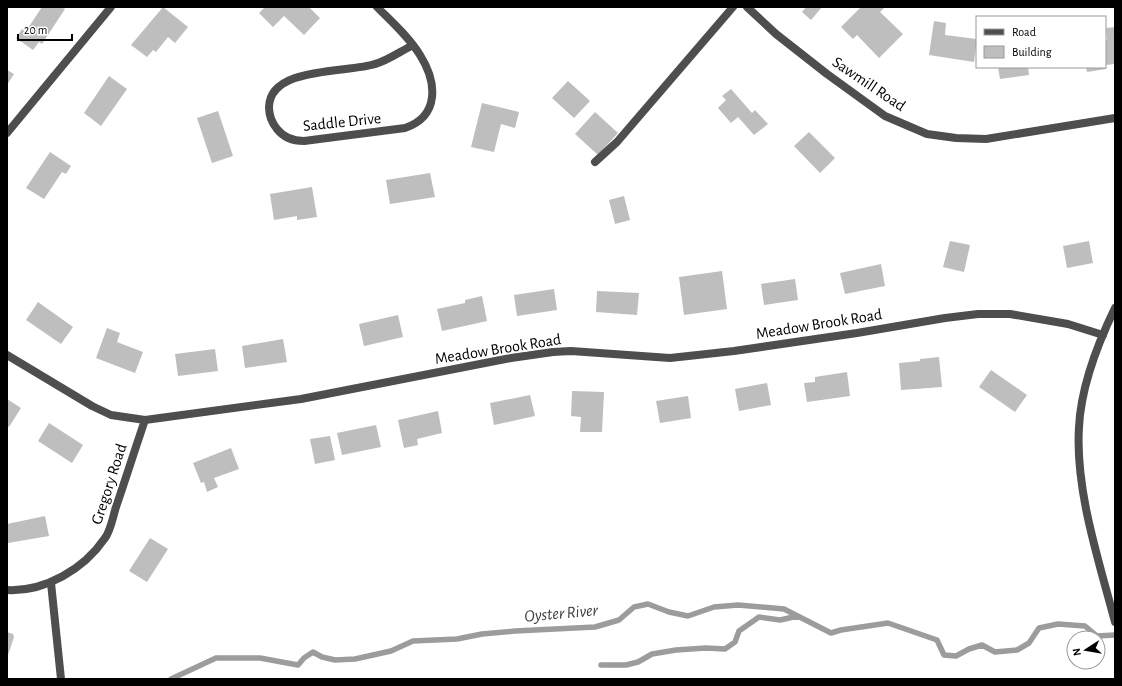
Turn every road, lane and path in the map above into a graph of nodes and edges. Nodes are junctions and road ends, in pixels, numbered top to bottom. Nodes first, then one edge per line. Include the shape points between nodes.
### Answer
1 (111, 7) edge
2 (377, 7) edge
3 (733, 7) edge
4 (747, 7) edge
5 (413, 45) junction
6 (1115, 118) edge
7 (7, 133) edge
8 (595, 162) dead end
9 (1115, 308) edge
10 (1103, 335) junction
11 (7, 356) edge
12 (145, 420) junction
13 (51, 582) junction
14 (7, 590) edge
15 (1114, 618) edge
16 (61, 679) edge

1 - 7 street
2 - 5 street, Saddle Drive
3 - 8 street via 617,142
4 - 6 street, Sawmill Road via 776,34 885,116 927,134 986,139
5 - 5 street, Saddle Drive via 426,68 432,92 430,107 418,123 405,128 304,141 290,139 275,128 270,117 269,104 272,94 282,84 298,77 375,64
9 - 10 street
10 - 12 street, Meadow Brook Road via 1068,324 1010,314 978,314 734,351 670,358 553,352 301,399
10 - 15 street via 1093,360 1083,400 1078,449 1084,498
11 - 12 street, Meadow Brook Road via 111,415
12 - 13 street, Gregory Road via 106,537 90,556
13 - 14 street, Gregory Road via 21,590
13 - 16 street

